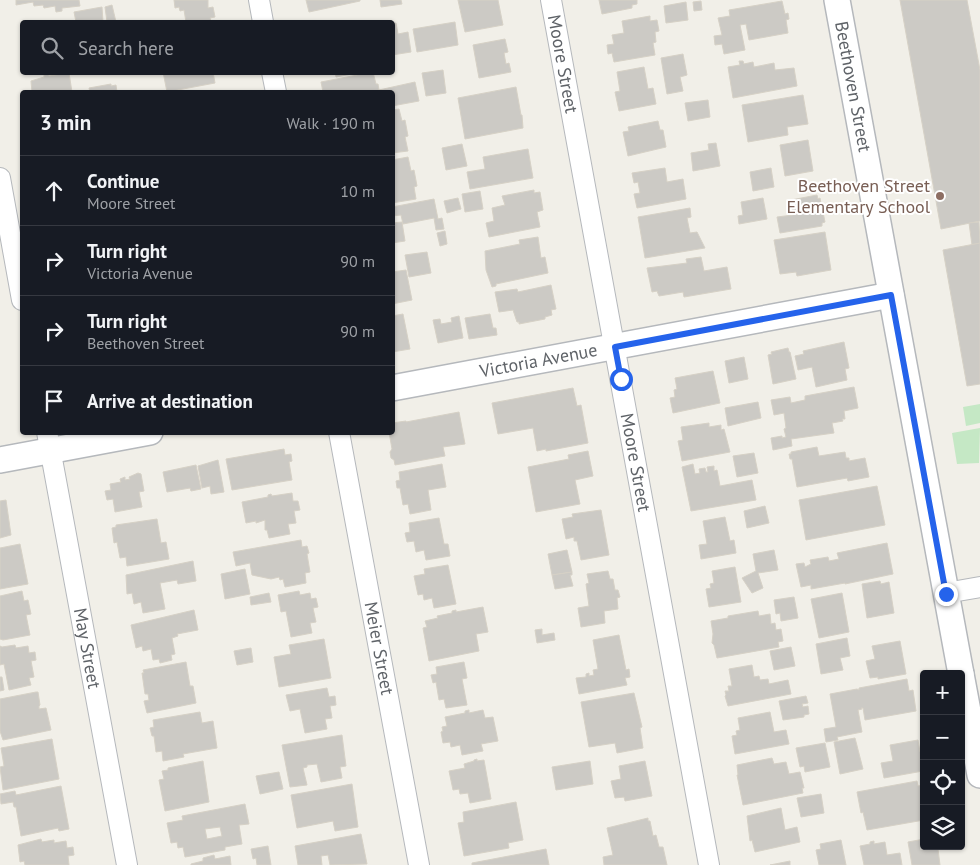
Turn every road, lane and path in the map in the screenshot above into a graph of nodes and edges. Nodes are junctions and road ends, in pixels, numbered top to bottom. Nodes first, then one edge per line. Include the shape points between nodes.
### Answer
1 (259, 0) edge
2 (551, 0) edge
3 (837, 0) edge
4 (263, 20) edge
5 (273, 75) edge
6 (276, 90) edge
7 (0, 178) edge
8 (20, 289) edge
9 (891, 295) junction
10 (615, 347) junction
11 (395, 387) edge
12 (120, 435) edge
13 (340, 435) edge
14 (49, 442) edge
15 (0, 460) edge
16 (980, 587) edge
17 (946, 594) junction
18 (960, 670) edge
19 (965, 695) edge
20 (980, 776) edge
21 (127, 865) edge
22 (419, 865) edge
23 (709, 865) edge

1 - 4 street
2 - 10 street, Moore Street
3 - 9 street, Beethoven Street
5 - 6 street
7 - 8 street
9 - 10 street, Victoria Avenue
9 - 17 street, Beethoven Street
10 - 11 street, Victoria Avenue
10 - 23 street, Moore Street
12 - 14 street
13 - 22 street, Meier Street
14 - 15 street
14 - 21 street, May Street
16 - 17 street
17 - 18 street, Beethoven Street
19 - 20 street, Beethoven Street

